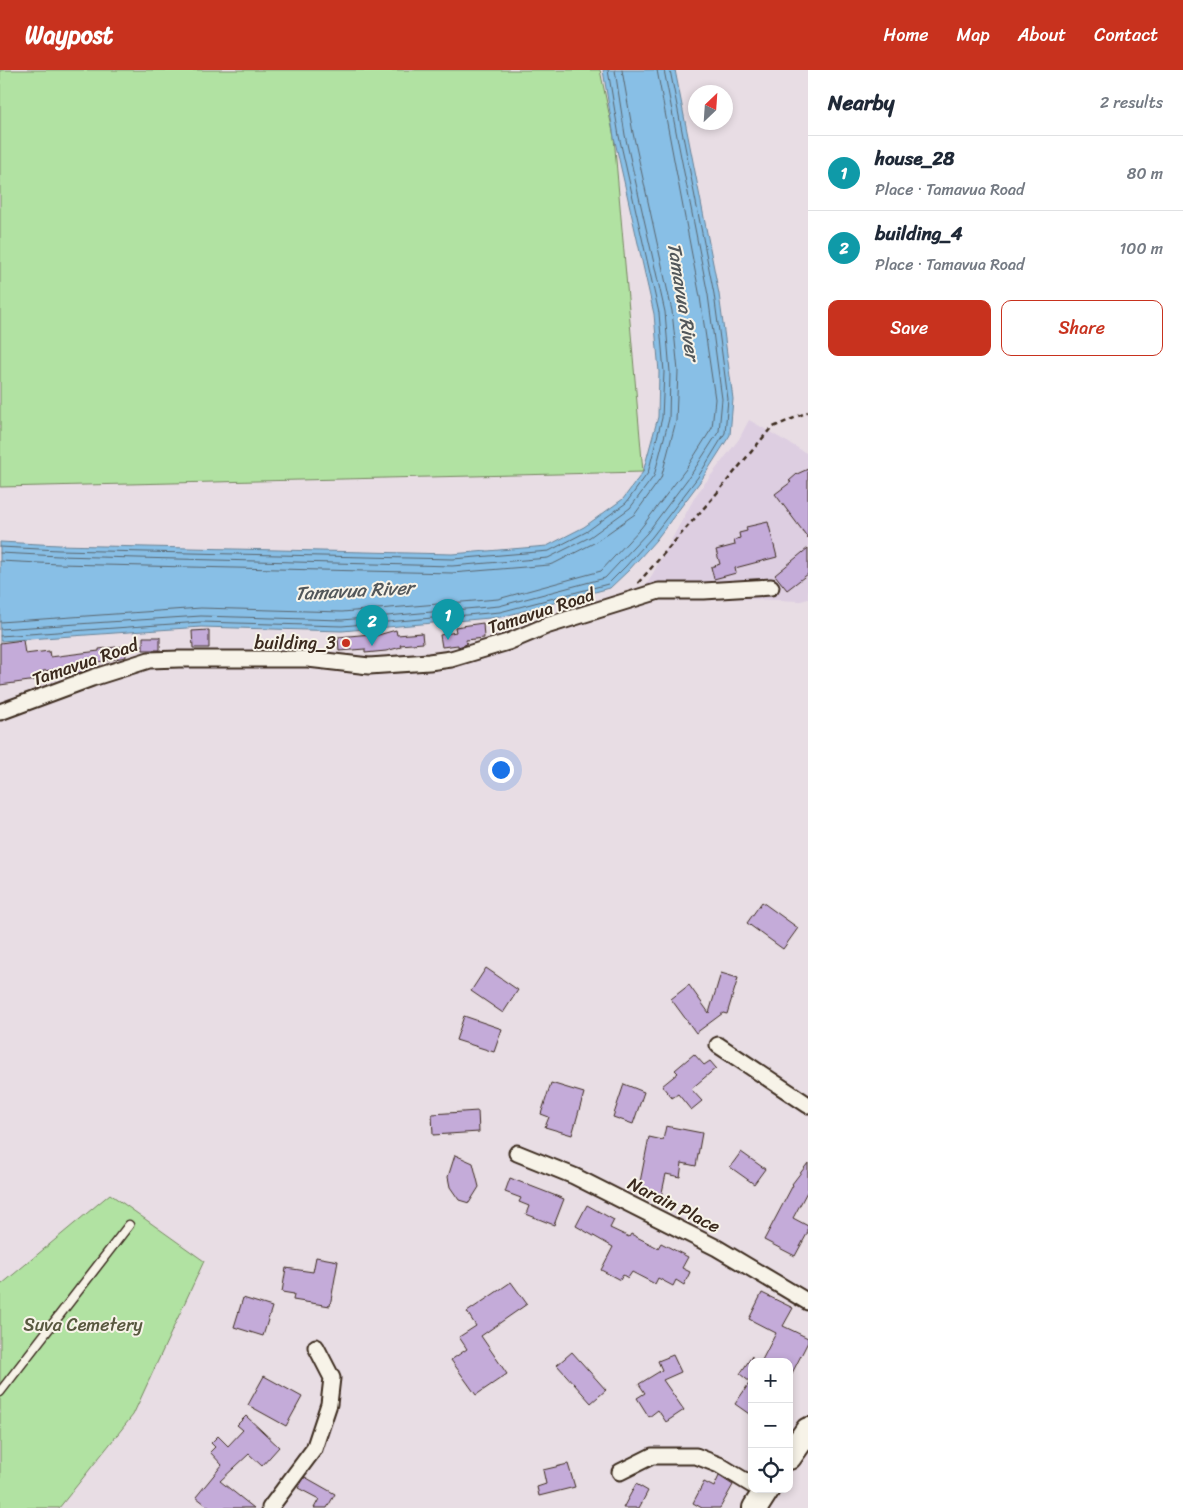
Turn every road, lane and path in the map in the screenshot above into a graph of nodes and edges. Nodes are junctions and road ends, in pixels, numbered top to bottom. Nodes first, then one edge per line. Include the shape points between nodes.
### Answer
1 (808, 412) edge
2 (638, 582) dead end
3 (771, 587) dead end
4 (0, 712) edge
5 (718, 1045) dead end
6 (808, 1105) edge
7 (517, 1153) dead end
8 (129, 1225) dead end
9 (808, 1302) edge
10 (316, 1347) dead end
11 (0, 1392) edge
12 (808, 1430) edge
13 (795, 1454) edge
14 (620, 1472) dead end
15 (748, 1485) edge
16 (270, 1508) edge

1 - 2 path via 771,428
3 - 4 street, Tamavua Road via 659,591 450,660 369,666 308,659 149,660
5 - 6 street
7 - 9 street, Narain Place via 574,1176 717,1248
8 - 11 lane
10 - 16 street via 332,1378 329,1404 314,1449
12 - 13 main road
14 - 15 street via 652,1456 696,1456 719,1465

